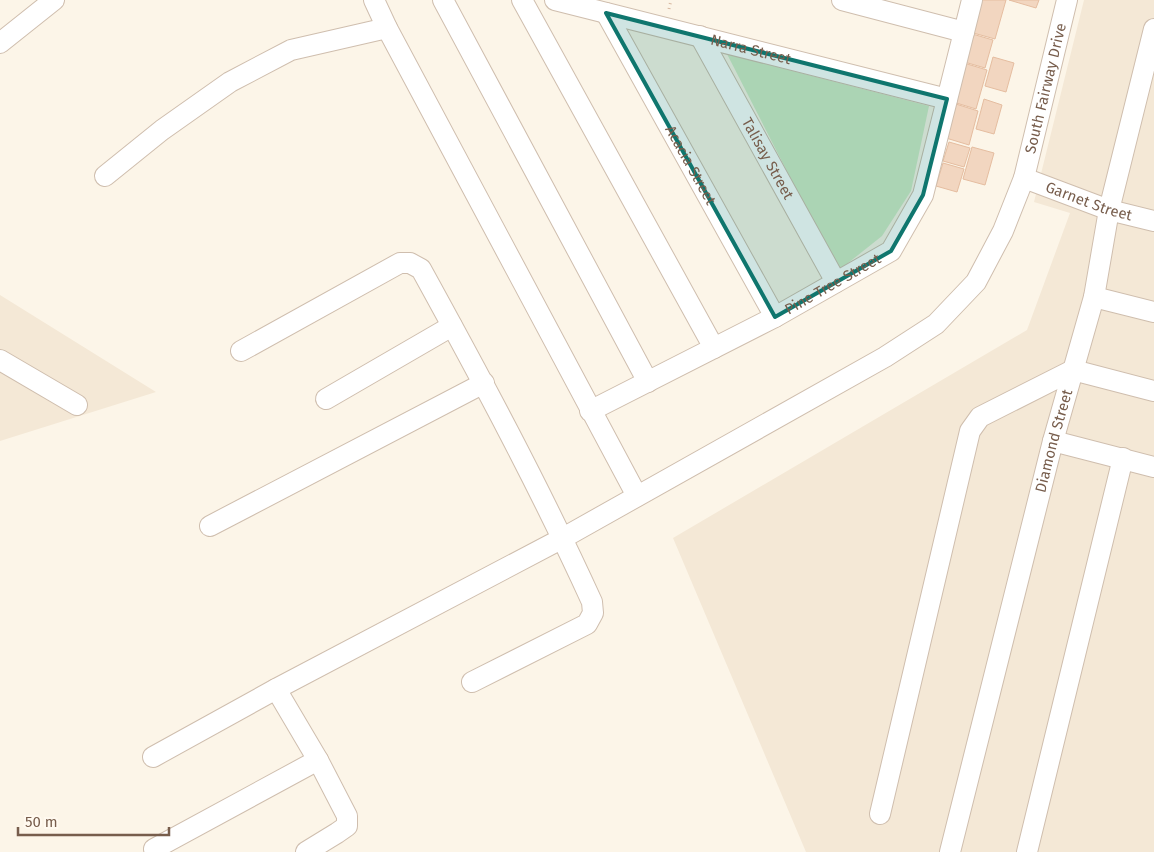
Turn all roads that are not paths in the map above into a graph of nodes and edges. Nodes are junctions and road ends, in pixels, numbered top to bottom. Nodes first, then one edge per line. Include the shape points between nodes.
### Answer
1 (54, 0) edge
2 (374, 0) edge
3 (443, 0) edge
4 (522, 0) edge
5 (556, 0) edge
6 (842, 0) edge
7 (972, 0) edge
8 (1067, 0) edge
9 (606, 13) junction
10 (387, 28) junction
11 (1154, 29) edge
12 (964, 32) junction
13 (700, 36) junction
14 (0, 43) edge
15 (947, 99) junction
16 (105, 176) dead end
17 (1024, 178) junction
18 (1109, 210) junction
19 (1154, 221) edge
20 (836, 282) junction
21 (1094, 297) junction
22 (1154, 312) edge
23 (775, 317) junction
24 (452, 326) junction
25 (714, 348) junction
26 (241, 351) dead end
27 (0, 360) edge
28 (1073, 370) junction
29 (648, 382) junction
30 (484, 383) junction
31 (1154, 391) edge
32 (326, 399) dead end
33 (78, 405) dead end
34 (590, 412) junction
35 (1053, 442) junction
36 (1123, 458) junction
37 (1154, 467) edge
38 (637, 496) junction
39 (210, 526) dead end
40 (563, 538) junction
41 (472, 682) dead end
42 (276, 689) junction
43 (152, 757) dead end
44 (318, 760) junction
45 (880, 814) dead end
46 (154, 849) dead end
47 (306, 852) edge
48 (950, 852) edge
49 (1026, 852) edge

1 - 14 street
2 - 10 street
3 - 29 street
4 - 25 street
5 - 9 street, Narra Street
6 - 12 street
7 - 12 street, Pine Tree Street
8 - 17 street, South Fairway Drive
9 - 13 street, Narra Street
9 - 23 street, Acacia Street
10 - 16 street via 291,50 230,82 162,130
10 - 34 street
11 - 18 street, Diamond Street
12 - 15 street, Pine Tree Street
13 - 15 street, Narra Street
13 - 20 street, Talisay Street
15 - 20 street, Pine Tree Street via 923,195 891,251
17 - 18 street, Garnet Street
17 - 38 street, South Fairway Drive via 1003,231 976,282 936,324 885,357
18 - 19 street, Garnet Street
18 - 21 street, Diamond Street
20 - 23 street, Pine Tree Street
21 - 22 street
21 - 28 street, Diamond Street
23 - 25 street, Pine Tree Street
24 - 26 street via 421,269 400,262
24 - 30 street
24 - 32 street
25 - 29 street, Pine Tree Street
27 - 33 street
28 - 31 street
28 - 35 street, Diamond Street
28 - 45 street via 980,417 970,431
29 - 34 street, Pine Tree Street
30 - 39 street
30 - 40 street
34 - 38 street
35 - 36 street
35 - 48 street, Diamond Street
36 - 37 street
36 - 49 street
38 - 40 street, South Fairway Drive
40 - 41 street via 592,602 593,613 587,624
40 - 42 street, South Fairway Drive
42 - 43 street, South Fairway Drive
42 - 44 street
44 - 46 street
44 - 47 street via 347,816 347,826

